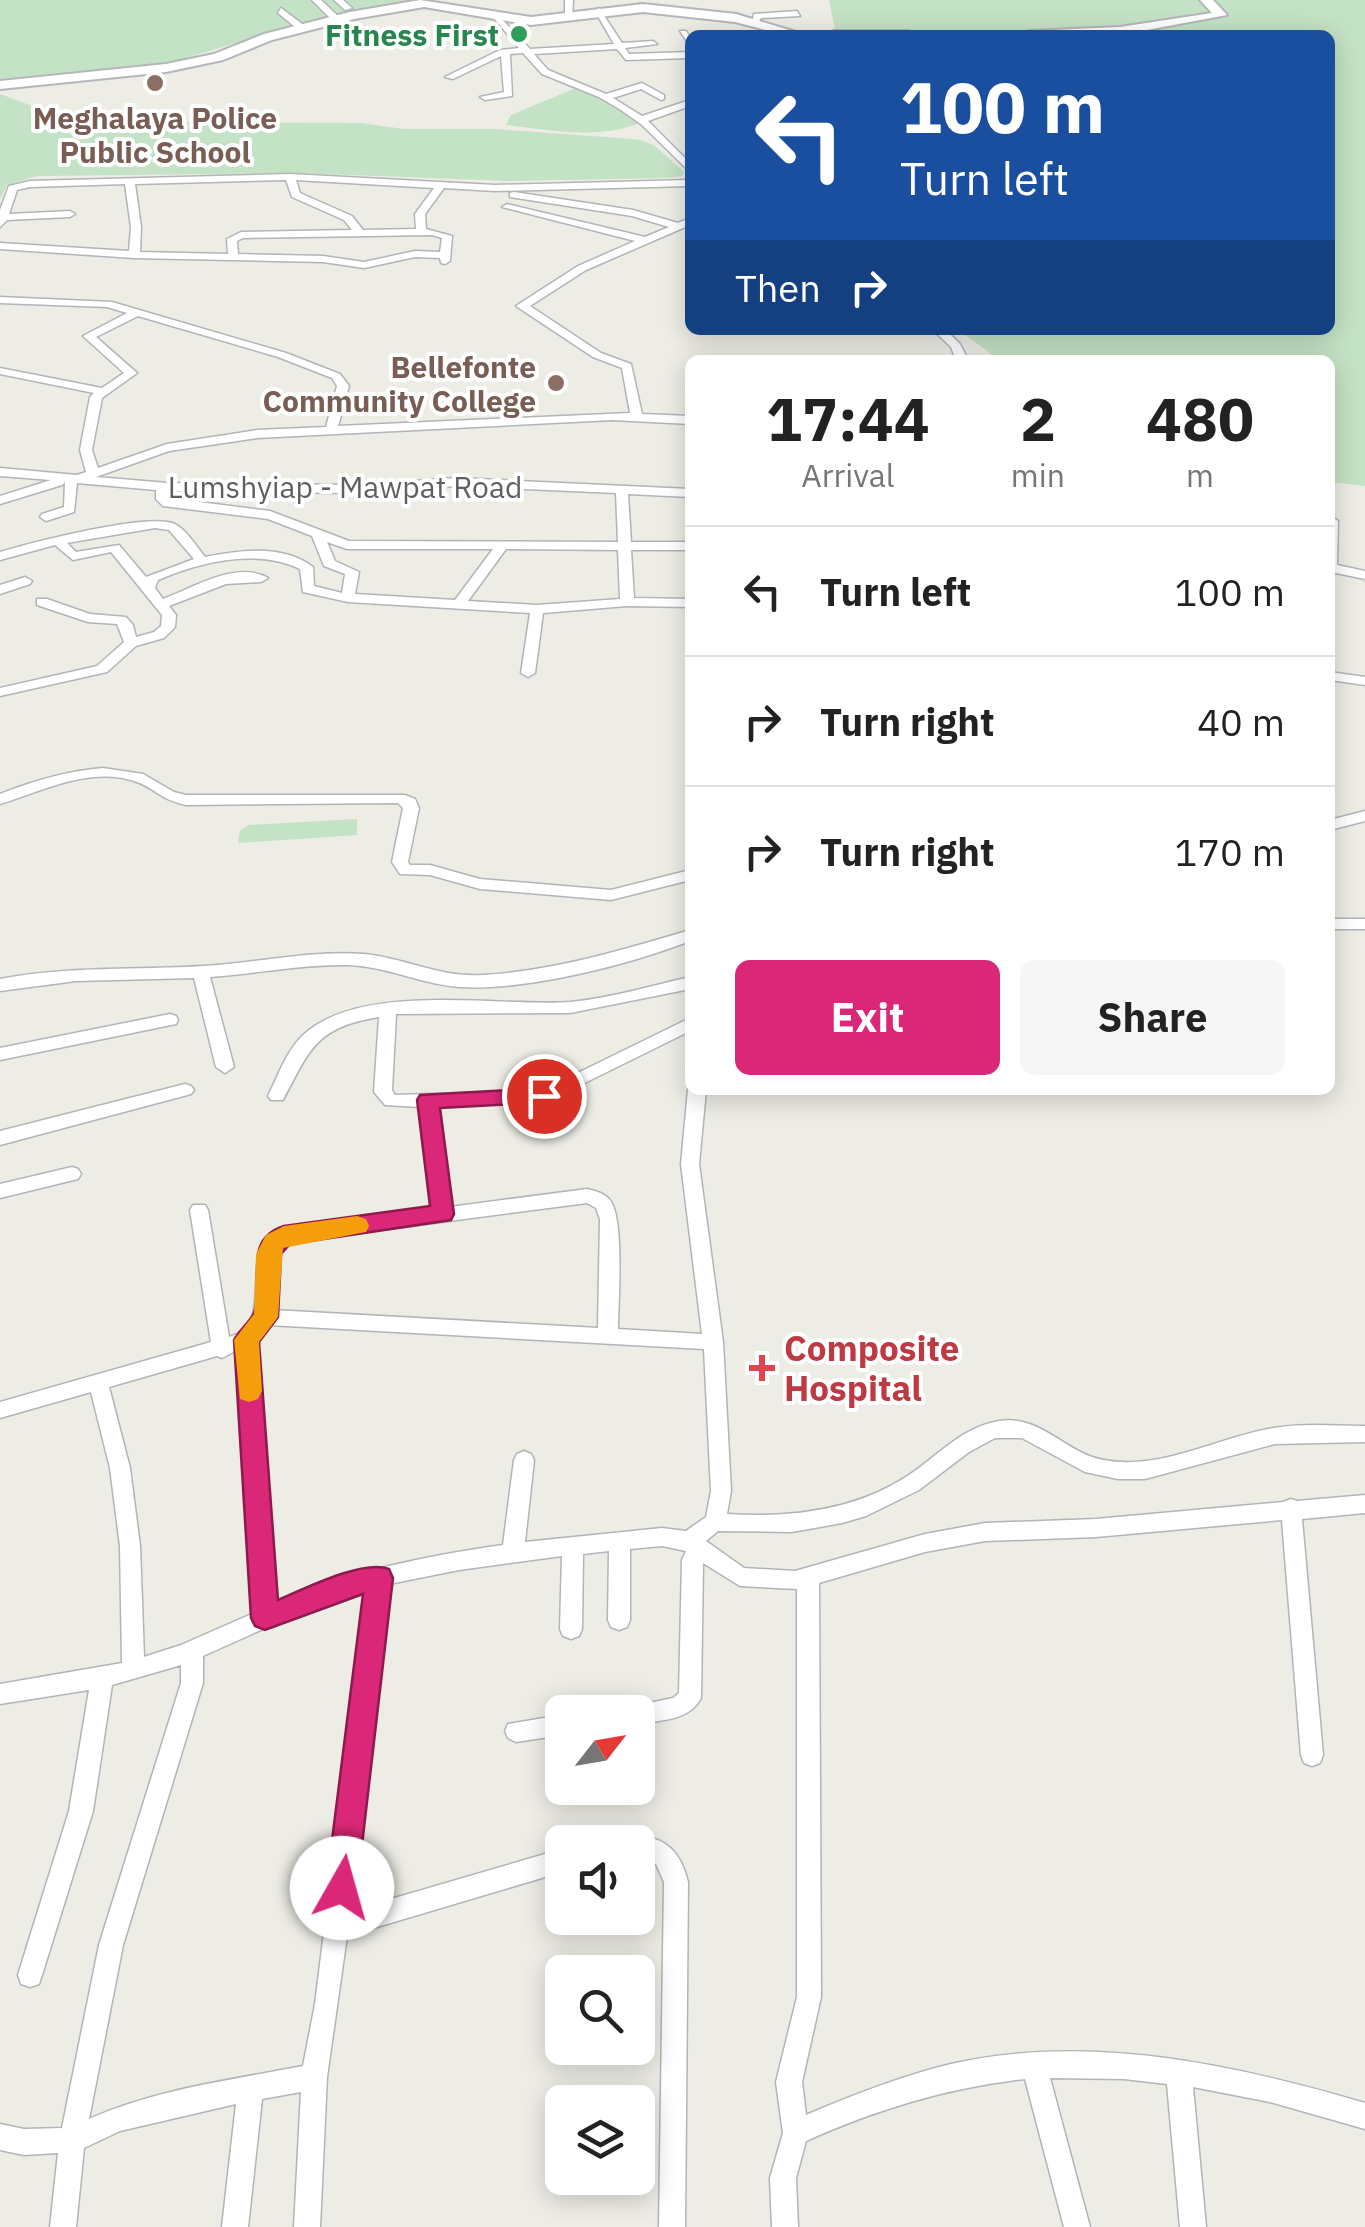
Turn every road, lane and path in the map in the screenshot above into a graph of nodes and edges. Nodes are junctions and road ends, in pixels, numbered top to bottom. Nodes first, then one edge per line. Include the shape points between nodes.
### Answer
1 (316, 0) edge
2 (338, 0) edge
3 (569, 0) edge
4 (1206, 0) edge
5 (425, 1) edge
6 (604, 7) edge
7 (348, 8) dead end
8 (281, 11) dead end
9 (797, 14) dead end
10 (569, 16) junction
11 (497, 17) junction
12 (337, 20) junction
13 (756, 23) junction
14 (302, 29) junction
15 (779, 30) edge
16 (1127, 30) edge
17 (618, 44) junction
18 (653, 44) dead end
19 (526, 51) junction
20 (506, 52) junction
21 (685, 55) edge
22 (468, 69) junction
23 (450, 77) dead end
24 (0, 86) edge
25 (482, 87) junction
26 (583, 87) junction
27 (626, 90) junction
28 (468, 91) dead end
29 (605, 96) junction
30 (661, 96) dead end
31 (685, 105) edge
32 (641, 120) junction
33 (685, 164) edge
34 (290, 177) junction
35 (130, 180) junction
36 (685, 183) edge
37 (441, 185) junction
38 (495, 188) junction
39 (508, 207) dead end
40 (70, 214) dead end
41 (1, 221) edge
42 (684, 223) edge
43 (421, 232) junction
44 (360, 233) junction
45 (645, 240) junction
46 (0, 246) edge
47 (134, 256) junction
48 (233, 256) junction
49 (0, 300) edge
50 (138, 312) junction
51 (944, 335) edge
52 (960, 355) edge
53 (0, 370) edge
54 (102, 391) junction
55 (637, 419) junction
56 (685, 420) edge
57 (330, 430) junction
58 (0, 472) edge
59 (94, 473) junction
60 (70, 480) junction
61 (162, 486) junction
62 (622, 489) junction
63 (685, 492) edge
64 (5, 501) edge
65 (46, 517) dead end
66 (318, 532) junction
67 (58, 541) junction
68 (624, 544) junction
69 (501, 546) junction
70 (685, 546) edge
71 (0, 556) edge
72 (203, 562) junction
73 (1335, 571) edge
74 (1365, 575) edge
75 (261, 578) dead end
76 (25, 582) dead end
77 (148, 588) junction
78 (0, 590) edge
79 (348, 598) junction
80 (42, 602) dead end
81 (627, 602) junction
82 (161, 604) junction
83 (460, 604) junction
84 (685, 604) edge
85 (537, 609) junction
86 (131, 642) junction
87 (528, 673) dead end
88 (1335, 677) edge
89 (1365, 681) edge
90 (0, 692) edge
91 (0, 799) edge
92 (1365, 816) edge
93 (1335, 823) edge
94 (685, 876) edge
95 (1335, 924) edge
96 (1365, 924) edge
97 (685, 937) edge
98 (200, 972) junction
99 (0, 985) edge
100 (685, 985) edge
101 (388, 1010) junction
102 (170, 1020) dead end
103 (685, 1026) edge
104 (0, 1054) edge
105 (226, 1068) dead end
106 (185, 1090) dead end
107 (697, 1095) edge
108 (277, 1096) dead end
109 (428, 1100) junction
110 (0, 1138) edge
111 (72, 1174) dead end
112 (0, 1191) edge
113 (199, 1210) dead end
114 (442, 1214) junction
115 (266, 1317) junction
116 (608, 1335) junction
117 (246, 1340) junction
118 (713, 1342) junction
119 (222, 1350) junction
120 (98, 1381) junction
121 (0, 1410) edge
122 (1365, 1434) edge
123 (524, 1460) dead end
124 (1365, 1504) edge
125 (1291, 1508) junction
126 (714, 1522) junction
127 (620, 1541) junction
128 (694, 1544) junction
129 (573, 1545) junction
130 (512, 1552) junction
131 (379, 1578) junction
132 (808, 1578) junction
133 (265, 1618) junction
134 (619, 1620) dead end
135 (570, 1629) dead end
136 (192, 1650) junction
137 (133, 1671) junction
138 (102, 1678) junction
139 (0, 1694) edge
140 (655, 1711) edge
141 (545, 1727) edge
142 (516, 1731) dead end
143 (1312, 1755) dead end
144 (655, 1850) edge
145 (545, 1865) edge
146 (337, 1927) junction
147 (30, 1975) dead end
148 (1034, 2065) junction
149 (1179, 2071) junction
150 (314, 2077) junction
151 (250, 2089) junction
152 (1365, 2116) edge
153 (796, 2133) junction
154 (0, 2137) edge
155 (72, 2140) junction
156 (63, 2227) edge
157 (234, 2227) edge
158 (306, 2227) edge
159 (672, 2227) edge
160 (785, 2227) edge
161 (1077, 2227) edge
162 (1193, 2227) edge

1 - 12 street
2 - 7 street
3 - 10 street
4 - 16 street via 1220,16
5 - 11 street
5 - 12 street
6 - 10 street
6 - 13 street
6 - 17 street
8 - 14 street
9 - 13 street via 757,16
10 - 11 street
11 - 19 street
12 - 14 street
13 - 15 street
14 - 24 street via 166,68
17 - 18 street
17 - 19 street
17 - 21 street via 626,57
19 - 20 street
19 - 26 street via 552,77
20 - 22 street
20 - 25 street via 510,87
22 - 23 street
22 - 25 street
25 - 28 street
26 - 27 street via 604,80
26 - 29 street
27 - 29 street
27 - 30 street via 642,86
29 - 32 street
31 - 32 street
32 - 33 street
34 - 35 street
34 - 37 street
34 - 44 street via 296,195 348,218
35 - 41 street via 21,185 13,188
35 - 47 street
36 - 38 street
37 - 38 street
37 - 43 street via 420,214
38 - 42 street
39 - 45 street
40 - 41 street
42 - 45 street
43 - 44 street
43 - 48 street via 445,234 445,258 415,254 364,265
44 - 48 street via 240,235 232,239
45 - 55 street via 522,306 596,355 627,366
46 - 47 street
47 - 48 street
49 - 50 street via 100,303
50 - 54 street via 89,336 131,373
50 - 57 street via 341,378
51 - 52 street
53 - 54 street
54 - 59 street via 93,405 86,450
55 - 56 street
55 - 57 street
57 - 59 street via 186,444
58 - 60 street, Lumshyiap - Mawpat Road
59 - 60 street
60 - 61 street, Lumshyiap - Mawpat Road
60 - 64 street
60 - 65 street via 70,509
61 - 62 street, Lumshyiap - Mawpat Road via 355,489 457,482
61 - 66 street via 168,503 270,515
62 - 63 street, Lumshyiap - Mawpat Road
62 - 68 street
66 - 69 street via 346,545
66 - 79 street via 329,563 354,576
67 - 71 street
67 - 72 street via 165,524
67 - 77 street via 73,556 114,548
68 - 69 street
68 - 70 street
68 - 81 street
69 - 83 street
72 - 77 street via 152,578
72 - 79 street via 256,554 295,560 306,566 308,589
73 - 74 street
75 - 82 street via 226,576
76 - 78 street
77 - 82 street
79 - 83 street
80 - 86 street via 88,618 121,620
81 - 84 street
81 - 85 street
82 - 86 street via 168,627
83 - 85 street
85 - 87 street
86 - 90 street via 102,669
88 - 89 street
91 - 94 street via 48,780 92,775 144,778 161,794 186,800 400,798 410,802 404,870 480,884 610,894
92 - 93 street
95 - 96 street
97 - 98 street via 652,950 499,980 457,981 366,960
98 - 99 street
98 - 105 street
100 - 101 street via 574,1007
101 - 108 street via 314,1034
101 - 109 street via 384,1092 391,1101
102 - 104 street
103 - 109 street via 544,1096
106 - 110 street
107 - 118 street via 690,1164
109 - 114 street
111 - 112 street
113 - 119 street
114 - 115 street via 284,1236 268,1254
114 - 116 street via 599,1199 609,1219
115 - 116 street
115 - 117 street
116 - 118 street
117 - 119 street
117 - 133 street
118 - 126 street via 720,1491
119 - 120 street
120 - 121 street
120 - 137 street via 120,1468 130,1546
122 - 126 street via 1275,1436 1128,1470 1092,1466 1016,1427 961,1445 892,1496 826,1519 769,1527
123 - 130 street
124 - 125 street
125 - 132 street via 952,1536
125 - 143 street
126 - 128 street
127 - 128 street via 662,1537
127 - 129 street
127 - 134 street
128 - 132 street via 740,1577
128 - 140 street via 690,1698
129 - 130 street
129 - 135 street
130 - 131 street
131 - 133 street
131 - 146 street
132 - 153 street via 809,1998 789,2082
133 - 136 street
136 - 137 street
136 - 155 street via 192,1683 111,1944
137 - 138 street
138 - 139 street
138 - 147 street via 81,1810
141 - 142 street
144 - 159 street via 672,1863 676,1882
145 - 146 street
146 - 150 street
148 - 149 street
148 - 153 street via 972,2072 846,2110
148 - 161 street
149 - 152 street
149 - 162 street
150 - 151 street
150 - 158 street
151 - 155 street via 118,2120
151 - 157 street
153 - 160 street via 782,2178
154 - 155 street
155 - 156 street

